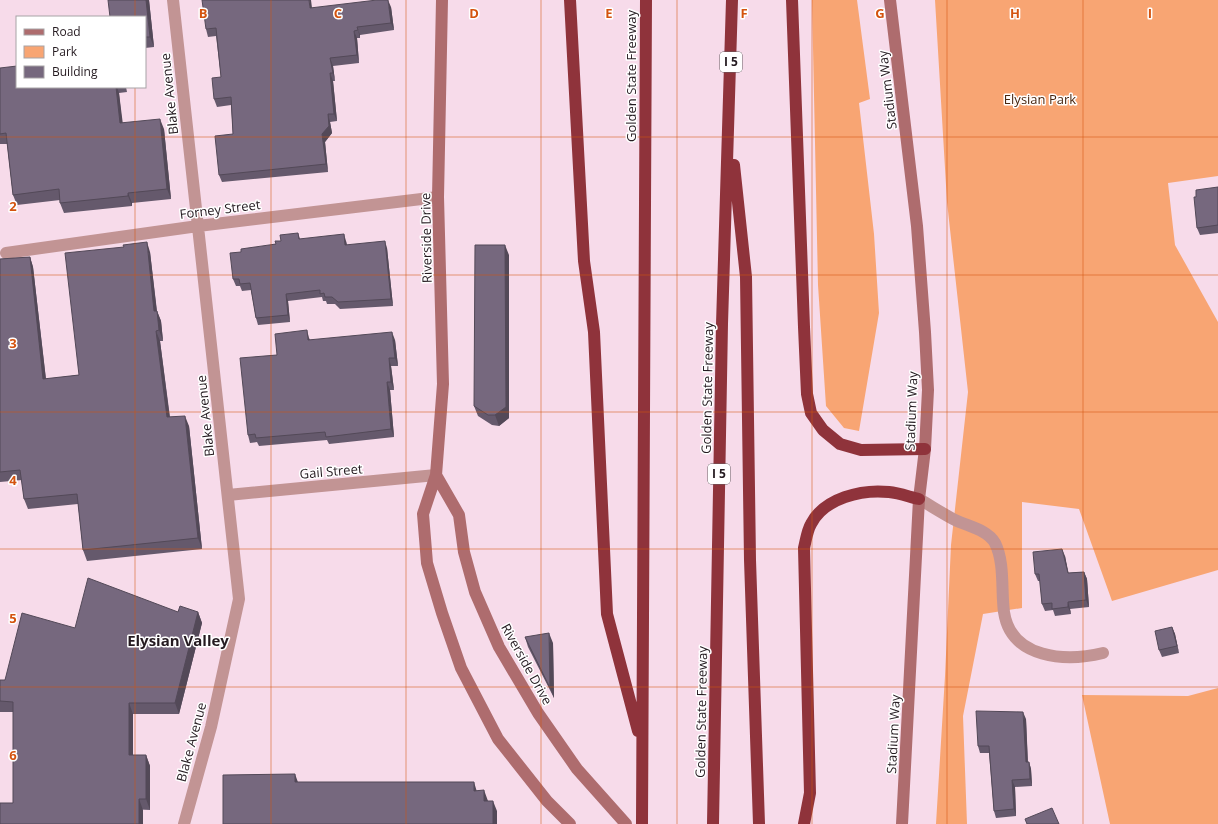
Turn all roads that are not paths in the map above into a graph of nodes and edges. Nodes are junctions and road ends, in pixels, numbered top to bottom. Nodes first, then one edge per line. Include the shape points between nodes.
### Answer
1 (173, 0) edge
2 (442, 0) edge
3 (570, 0) edge
4 (646, 0) edge
5 (732, 0) edge
6 (792, 0) edge
7 (890, 0) edge
8 (729, 124) junction
9 (438, 198) junction
10 (198, 226) junction
11 (6, 253) dead end
12 (925, 449) junction
13 (436, 475) junction
14 (228, 495) junction
15 (919, 499) junction
16 (1103, 653) dead end
17 (642, 746) junction
18 (184, 824) edge
19 (570, 824) edge
20 (626, 824) edge
21 (642, 824) edge
22 (714, 824) edge
23 (759, 824) edge
24 (804, 824) edge
25 (902, 824) edge

1 - 10 street, Blake Avenue
2 - 9 main road, Riverside Drive
3 - 17 highway via 584,261 594,332 607,614
4 - 17 highway, Golden State Freeway
5 - 8 highway, Golden State Freeway / I 5
6 - 12 highway via 807,394 811,413 823,430 840,444 861,450
7 - 12 main road, Stadium Way via 917,226 922,290 928,390
8 - 22 highway, Golden State Freeway / I 5 via 722,332
8 - 23 highway via 746,277 750,560
9 - 10 street, Forney Street
9 - 13 main road, Riverside Drive via 443,384
10 - 11 street, Forney Street
10 - 14 street, Blake Avenue
12 - 15 main road, Stadium Way
13 - 14 street, Gail Street
13 - 19 main road, Riverside Drive via 423,514 427,563 461,668 498,739 547,801
13 - 20 main road, Riverside Drive via 459,515 464,552 475,592 499,647 538,713 577,769
14 - 18 street, Blake Avenue via 239,599 210,727
15 - 16 street via 954,520 981,531 994,542 999,556 1007,629 1019,642 1034,651 1053,656 1085,657
15 - 24 highway via 890,492 852,494 833,502 819,512 811,524 804,548 810,793
15 - 25 main road, Stadium Way
17 - 21 highway, Golden State Freeway

